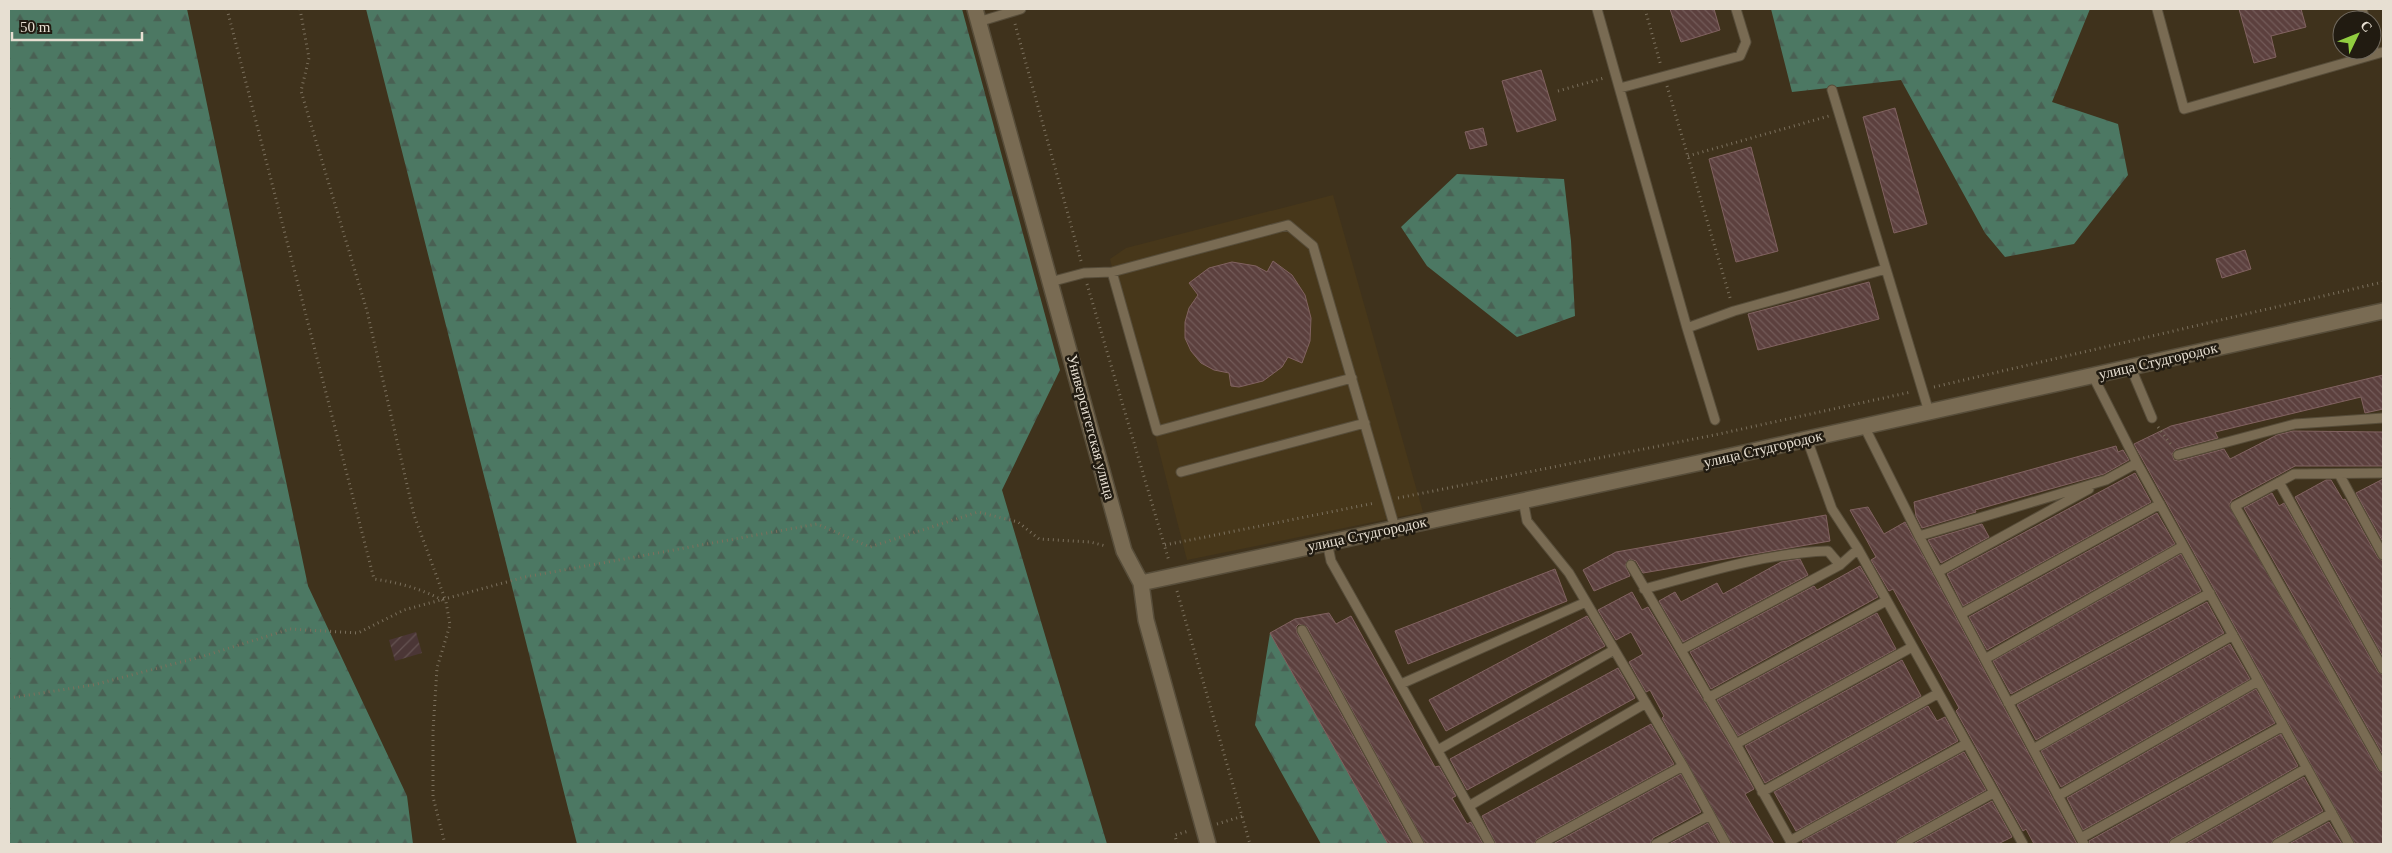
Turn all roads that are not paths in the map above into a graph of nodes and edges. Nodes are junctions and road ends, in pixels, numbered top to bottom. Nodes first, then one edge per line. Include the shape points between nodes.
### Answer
1 (1021, 9) edge
2 (1597, 9) edge
3 (1736, 9) edge
4 (2156, 9) edge
5 (977, 15) edge
6 (2355, 60) edge
7 (1620, 88) junction
8 (1832, 90) dead end
9 (1886, 269) junction
10 (1112, 272) junction
11 (1050, 282) junction
12 (2383, 311) edge
13 (1687, 328) junction
14 (2132, 368) junction
15 (2093, 376) junction
16 (1352, 378) junction
17 (1929, 412) junction
18 (2152, 418) road end
19 (2383, 418) edge
20 (1715, 420) dead end
21 (1365, 423) junction
22 (1864, 426) junction
23 (1806, 439) junction
24 (2178, 455) road end
25 (2137, 463) junction
26 (1181, 472) dead end
27 (2339, 474) junction
28 (2383, 474) edge
29 (2106, 480) junction
30 (2279, 482) junction
31 (1523, 500) junction
32 (2160, 504) junction
33 (1395, 528) junction
34 (1919, 536) junction
35 (1327, 542) junction
36 (2183, 546) junction
37 (1858, 549) junction
38 (2383, 555) edge
39 (1631, 565) dead end
40 (1840, 565) junction
41 (1938, 572) junction
42 (1141, 583) junction
43 (1644, 589) junction
44 (2210, 594) junction
45 (1886, 601) junction
46 (1586, 602) junction
47 (1960, 614) junction
48 (1302, 630) dead end
49 (2233, 635) junction
50 (1912, 647) junction
51 (1614, 650) junction
52 (1680, 650) junction
53 (1985, 659) junction
54 (2383, 669) edge
55 (2258, 681) junction
56 (1401, 684) junction
57 (1937, 694) junction
58 (1708, 698) junction
59 (1646, 703) junction
60 (2008, 703) junction
61 (2283, 726) junction
62 (1736, 744) junction
63 (1966, 744) junction
64 (2033, 749) junction
65 (1438, 750) junction
66 (1683, 766) junction
67 (2383, 767) edge
68 (2307, 768) junction
69 (1762, 792) junction
70 (1993, 793) junction
71 (2058, 796) junction
72 (1469, 806) junction
73 (2332, 813) junction
74 (1710, 815) junction
75 (2083, 841) edge
76 (1791, 842) edge
77 (2020, 843) edge
78 (1208, 844) edge
79 (1419, 844) edge
80 (1490, 844) edge
81 (1540, 844) edge
82 (1656, 844) edge
83 (1726, 844) edge
84 (1901, 844) edge
85 (2174, 844) edge
86 (2277, 844) edge
87 (2349, 844) edge

1 - 5 lane
2 - 7 lane
3 - 7 lane via 1746,42 1740,56
4 - 6 lane via 2184,109
5 - 11 street, Университетская улица
7 - 13 lane
8 - 9 lane
9 - 13 lane via 1734,311
9 - 17 lane
10 - 11 lane via 1084,273
10 - 16 lane via 1288,224 1313,246
10 - 16 lane via 1157,431
11 - 42 street, Университетская улица via 1124,551
12 - 14 street, улица Студгородок
13 - 20 lane
14 - 15 street, улица Студгородок
14 - 18 lane
15 - 17 street, улица Студгородок
15 - 25 lane
16 - 21 lane
17 - 22 street, улица Студгородок
19 - 24 lane via 2294,424
21 - 26 lane
21 - 33 lane
22 - 23 street, улица Студгородок
22 - 34 lane
23 - 31 street, улица Студгородок
23 - 37 lane via 1832,509
25 - 29 lane
25 - 32 lane
27 - 28 lane
27 - 30 lane via 2294,474
27 - 38 lane
29 - 34 lane
29 - 41 lane
30 - 54 lane
30 - 67 lane via 2235,506
31 - 33 street, улица Студгородок
31 - 46 lane via 1527,521 1569,573
32 - 36 lane
32 - 47 lane
33 - 35 street, улица Студгородок
34 - 41 lane
35 - 42 street, улица Студгородок
35 - 56 lane via 1331,561
36 - 44 lane
36 - 53 lane
37 - 40 lane
37 - 45 lane
39 - 43 lane
40 - 43 lane via 1828,551 1804,552 1748,562
40 - 52 lane
41 - 47 lane
42 - 78 street, Университетская улица via 1146,620
43 - 52 lane
44 - 49 lane
44 - 60 lane
45 - 50 lane
45 - 58 lane
46 - 51 lane
46 - 56 lane
47 - 53 lane
48 - 79 lane
49 - 55 lane
49 - 64 lane
50 - 57 lane
50 - 62 lane
51 - 59 lane
51 - 65 lane
52 - 58 lane
53 - 60 lane
55 - 61 lane
55 - 71 lane
56 - 65 lane
57 - 63 lane
57 - 69 lane
58 - 62 lane
59 - 66 lane
59 - 72 lane
60 - 64 lane
61 - 68 lane
61 - 75 lane
62 - 69 lane
63 - 70 lane
63 - 76 lane
64 - 71 lane
65 - 72 lane
66 - 74 lane
66 - 81 lane
68 - 73 lane
68 - 85 lane
69 - 76 lane
70 - 77 lane
70 - 84 lane
71 - 75 lane
72 - 80 lane
73 - 86 lane
73 - 87 lane
74 - 82 lane
74 - 83 lane

